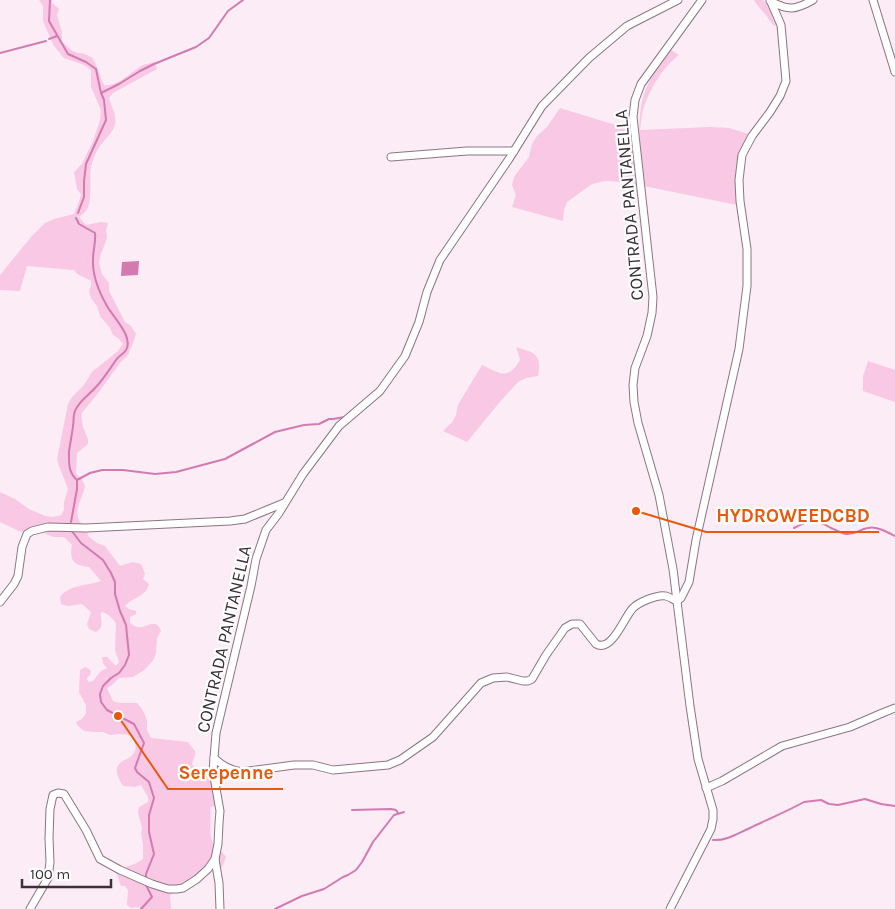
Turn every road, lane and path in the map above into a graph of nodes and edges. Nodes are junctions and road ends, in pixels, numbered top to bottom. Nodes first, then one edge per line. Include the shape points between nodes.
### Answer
1 (678, 0) edge
2 (702, 0) edge
3 (813, 0) edge
4 (873, 0) edge
5 (770, 1) edge
6 (895, 72) edge
7 (514, 151) junction
8 (391, 157) dead end
9 (285, 503) junction
10 (677, 601) junction
11 (0, 602) edge
12 (895, 708) edge
13 (214, 758) junction
14 (706, 788) junction
15 (215, 859) junction
16 (30, 909) edge
17 (220, 909) edge
18 (670, 909) edge

1 - 7 street, CONTRADA PANTANELLA via 627,26 589,58 542,106
2 - 10 street, CONTRADA PANTANELLA via 641,84 633,117 653,298 647,336 635,368 634,402 659,495
3 - 5 street via 791,9
4 - 6 street
5 - 10 street via 781,25 786,81 780,96 742,155 739,180 747,249 747,286 739,349 689,582
7 - 8 street
7 - 9 street, CONTRADA PANTANELLA via 440,260 405,356 380,391 338,426
9 - 11 street via 245,519 230,521 48,527 32,531 27,534 22,547 18,576
9 - 13 street, CONTRADA PANTANELLA via 260,544 216,733
10 - 13 street, CONTRADA PANTANELLA via 666,596 642,602 633,608 612,639 603,646 596,644 580,624 565,628 532,679 493,678 481,683 433,737 400,760 333,770 294,765 242,772 234,771
10 - 14 street, CONTRADA PANTANELLA via 695,743
12 - 14 street via 850,727 782,746
13 - 15 street, CONTRADA PANTANELLA via 220,811
14 - 18 street, CONTRADA PANTANELLA via 713,818 711,829
15 - 16 street via 197,879 183,888 168,889 152,884 100,859 76,812 64,794 58,793 53,795 50,809 48,878
15 - 17 street, CONTRADA PANTANELLA

